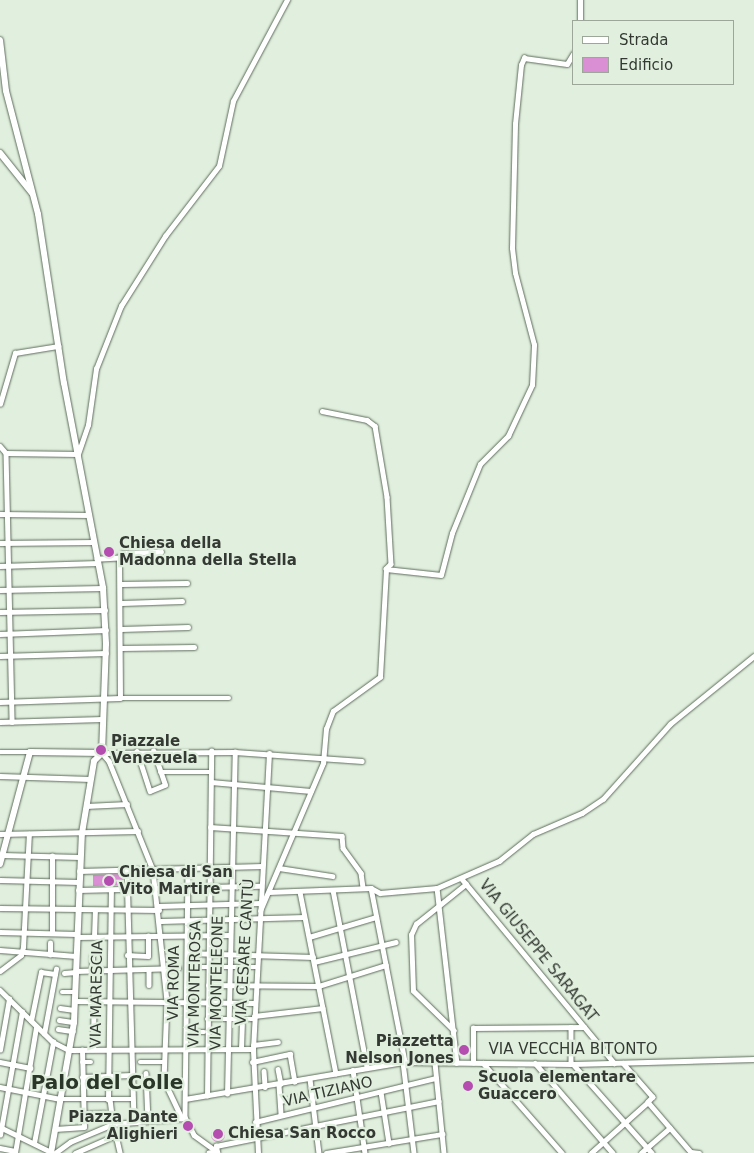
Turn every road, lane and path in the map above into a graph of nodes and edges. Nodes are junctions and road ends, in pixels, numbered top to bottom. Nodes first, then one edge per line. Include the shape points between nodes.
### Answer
1 (286, 0) edge
2 (580, 0) edge
3 (580, 20) edge
4 (0, 40) edge
5 (572, 56) edge
6 (0, 153) edge
7 (34, 196) junction
8 (58, 346) junction
9 (0, 404) edge
10 (322, 411) dead end
11 (0, 446) edge
12 (6, 453) junction
13 (78, 454) junction
14 (0, 514) edge
15 (6, 514) junction
16 (89, 515) junction
17 (93, 542) junction
18 (0, 543) edge
19 (8, 543) junction
20 (161, 552) dead end
21 (119, 558) junction
22 (97, 561) junction
23 (0, 566) edge
24 (9, 566) junction
25 (386, 569) junction
26 (187, 583) dead end
27 (121, 584) junction
28 (103, 588) junction
29 (9, 589) junction
30 (0, 590) edge
31 (182, 601) dead end
32 (122, 603) junction
33 (105, 610) junction
34 (0, 612) edge
35 (10, 612) junction
36 (188, 627) dead end
37 (121, 629) junction
38 (106, 630) junction
39 (10, 633) junction
40 (0, 634) edge
41 (194, 647) dead end
42 (121, 648) junction
43 (106, 653) junction
44 (0, 656) edge
45 (11, 656) junction
46 (754, 656) edge
47 (120, 698) junction
48 (229, 698) dead end
49 (103, 699) junction
50 (11, 701) junction
51 (0, 702) edge
52 (102, 719) junction
53 (0, 722) edge
54 (12, 722) junction
55 (137, 751) junction
56 (153, 751) junction
57 (212, 751) junction
58 (0, 752) edge
59 (30, 752) junction
60 (235, 752) junction
61 (102, 753) junction
62 (269, 753) junction
63 (324, 756) junction
64 (362, 761) dead end
65 (160, 772) junction
66 (211, 772) junction
67 (0, 776) edge
68 (23, 777) junction
69 (90, 780) junction
70 (211, 782) junction
71 (233, 784) junction
72 (267, 787) junction
73 (311, 791) junction
74 (127, 804) junction
75 (86, 806) junction
76 (210, 827) junction
77 (231, 828) junction
78 (264, 830) junction
79 (138, 831) junction
80 (294, 832) junction
81 (82, 833) junction
82 (0, 834) edge
83 (8, 834) junction
84 (29, 834) junction
85 (2, 855) junction
86 (28, 856) junction
87 (52, 856) junction
88 (80, 857) junction
89 (0, 864) edge
90 (262, 866) junction
91 (231, 867) junction
92 (188, 868) junction
93 (209, 868) junction
94 (279, 868) junction
95 (127, 870) junction
96 (153, 870) junction
97 (79, 871) junction
98 (332, 876) dead end
99 (462, 878) junction
100 (0, 880) edge
101 (27, 880) junction
102 (52, 881) junction
103 (78, 882) junction
104 (466, 884) junction
105 (261, 886) junction
106 (231, 887) junction
107 (209, 888) junction
108 (362, 888) junction
109 (371, 888) junction
110 (437, 888) junction
111 (188, 889) junction
112 (78, 890) junction
113 (111, 890) junction
114 (127, 890) junction
115 (156, 890) junction
116 (333, 890) junction
117 (269, 892) junction
118 (300, 892) junction
119 (260, 903) junction
120 (441, 903) junction
121 (209, 904) junction
122 (230, 904) junction
123 (188, 905) junction
124 (0, 908) edge
125 (159, 908) junction
126 (25, 910) junction
127 (127, 910) junction
128 (52, 911) junction
129 (78, 911) junction
130 (95, 911) junction
131 (111, 911) junction
132 (260, 911) junction
133 (304, 917) junction
134 (376, 917) junction
135 (260, 919) junction
136 (188, 920) junction
137 (208, 920) junction
138 (230, 920) junction
139 (161, 921) junction
140 (340, 926) junction
141 (0, 932) edge
142 (24, 932) junction
143 (52, 933) junction
144 (77, 935) junction
145 (148, 936) junction
146 (162, 936) junction
147 (188, 936) junction
148 (208, 936) junction
149 (230, 936) junction
150 (94, 937) junction
151 (111, 937) junction
152 (127, 937) junction
153 (309, 937) junction
154 (396, 942) dead end
155 (50, 943) dead end
156 (382, 945) junction
157 (0, 950) edge
158 (22, 953) junction
159 (187, 954) junction
160 (208, 954) junction
161 (230, 954) junction
162 (256, 954) junction
163 (345, 954) junction
164 (50, 955) junction
165 (127, 955) junction
166 (76, 956) junction
167 (92, 957) dead end
168 (313, 959) junction
169 (386, 965) junction
170 (187, 967) junction
171 (208, 967) junction
172 (229, 967) junction
173 (256, 967) junction
174 (178, 968) dead end
175 (0, 971) edge
176 (93, 971) junction
177 (110, 971) junction
178 (127, 971) junction
179 (149, 971) junction
180 (165, 971) junction
181 (76, 972) junction
182 (64, 973) dead end
183 (350, 976) junction
184 (149, 984) dead end
185 (208, 984) junction
186 (229, 985) junction
187 (255, 985) junction
188 (180, 986) dead end
189 (186, 986) junction
190 (319, 986) junction
191 (0, 990) edge
192 (62, 992) dead end
193 (75, 992) junction
194 (9, 999) junction
195 (75, 1001) junction
196 (94, 1001) junction
197 (109, 1001) junction
198 (129, 1001) junction
199 (167, 1002) junction
200 (186, 1002) junction
201 (208, 1002) junction
202 (229, 1003) junction
203 (254, 1003) junction
204 (60, 1008) dead end
205 (323, 1008) junction
206 (74, 1010) junction
207 (22, 1012) junction
208 (254, 1018) junction
209 (207, 1019) junction
210 (228, 1019) junction
211 (59, 1020) dead end
212 (31, 1021) junction
213 (74, 1022) junction
214 (242, 1025) dead end
215 (36, 1027) junction
216 (571, 1027) junction
217 (584, 1027) junction
218 (58, 1029) dead end
219 (73, 1031) junction
220 (186, 1032) junction
221 (204, 1032) dead end
222 (454, 1032) junction
223 (44, 1034) junction
224 (52, 1042) junction
225 (278, 1042) dead end
226 (253, 1047) junction
227 (131, 1048) junction
228 (165, 1048) junction
229 (93, 1049) junction
230 (108, 1049) junction
231 (186, 1049) junction
232 (207, 1049) junction
233 (228, 1049) junction
234 (241, 1049) junction
235 (0, 1050) edge
236 (69, 1050) junction
237 (82, 1050) junction
238 (754, 1059) edge
239 (0, 1062) edge
240 (82, 1062) junction
241 (91, 1062) dead end
242 (140, 1062) dead end
243 (164, 1062) junction
244 (252, 1062) junction
245 (404, 1062) junction
246 (435, 1063) junction
247 (456, 1063) junction
248 (473, 1063) junction
249 (483, 1063) junction
250 (614, 1063) junction
251 (622, 1063) junction
252 (534, 1064) junction
253 (572, 1064) junction
254 (12, 1065) junction
255 (367, 1067) junction
256 (30, 1068) junction
257 (278, 1069) dead end
258 (354, 1070) junction
259 (264, 1072) dead end
260 (146, 1073) dead end
261 (336, 1073) junction
262 (131, 1075) junction
263 (107, 1076) junction
264 (82, 1077) junction
265 (436, 1078) junction
266 (310, 1079) junction
267 (295, 1082) junction
268 (280, 1085) junction
269 (266, 1087) junction
270 (406, 1087) junction
271 (0, 1088) edge
272 (8, 1089) junction
273 (252, 1090) junction
274 (25, 1092) junction
275 (381, 1092) junction
276 (227, 1094) junction
277 (43, 1096) junction
278 (206, 1096) junction
279 (300, 1097) dead end
280 (358, 1097) junction
281 (132, 1098) junction
282 (185, 1098) junction
283 (60, 1099) junction
284 (109, 1099) junction
285 (82, 1101) junction
286 (280, 1101) junction
287 (439, 1101) junction
288 (648, 1102) junction
289 (408, 1106) junction
290 (313, 1108) junction
291 (384, 1111) junction
292 (104, 1113) dead end
293 (83, 1114) junction
294 (281, 1115) junction
295 (360, 1116) junction
296 (184, 1118) junction
297 (134, 1119) junction
298 (148, 1120) junction
299 (255, 1122) junction
300 (624, 1123) junction
301 (113, 1124) junction
302 (316, 1126) junction
303 (1, 1127) edge
304 (670, 1128) junction
305 (55, 1129) junction
306 (442, 1134) junction
307 (0, 1135) edge
308 (18, 1136) junction
309 (257, 1138) junction
310 (412, 1140) junction
311 (603, 1142) junction
312 (34, 1143) junction
313 (389, 1143) junction
314 (364, 1146) junction
315 (0, 1148) edge
316 (647, 1148) junction
317 (15, 1152) edge
318 (217, 1152) edge
319 (691, 1152) edge
320 (51, 1153) edge
321 (55, 1153) edge
322 (76, 1153) edge
323 (120, 1153) edge
324 (209, 1153) edge
325 (258, 1153) edge
326 (319, 1153) edge
327 (326, 1153) edge
328 (365, 1153) edge
329 (414, 1153) edge
330 (444, 1153) edge
331 (562, 1153) edge
332 (591, 1153) edge
333 (613, 1153) edge
334 (641, 1153) edge
335 (652, 1153) edge
336 (698, 1153) edge

1 - 13 street via 233,102 219,166 165,236 121,306 96,369 88,426
2 - 3 street
4 - 7 street via 6,91
5 - 25 street via 567,64 524,58 521,65 515,124 512,248 514,273 534,345 532,385 508,436 480,464 452,533 441,575
6 - 7 street
7 - 8 street
8 - 9 street via 15,352
8 - 13 street
10 - 25 street via 367,420 375,426 387,497 391,564
11 - 12 street
12 - 13 street
12 - 15 street
13 - 16 street
14 - 15 street
15 - 16 street
15 - 19 street
16 - 17 street
17 - 19 street
17 - 22 street
18 - 19 street
19 - 24 street
20 - 21 street via 123,553
21 - 22 street
21 - 27 street
22 - 24 street
22 - 28 street
23 - 24 street
24 - 29 street
25 - 63 street via 380,677 333,712 326,729
26 - 27 street
27 - 32 street
28 - 29 street
28 - 33 street
29 - 30 street
29 - 35 street
31 - 32 street
32 - 37 street
33 - 35 street
33 - 38 street
34 - 35 street
35 - 39 street
36 - 37 street
37 - 42 street
38 - 39 street
38 - 43 street
39 - 40 street
39 - 45 street
41 - 42 street
42 - 47 street
43 - 45 street
43 - 49 street
44 - 45 street
45 - 50 street
46 - 99 street via 670,724 603,799 582,813 533,834 499,861
47 - 48 street
47 - 49 street
49 - 50 street
49 - 52 street
50 - 51 street
50 - 54 street
52 - 54 street
52 - 61 street
53 - 54 street
55 - 56 street
55 - 61 street
55 - 65 street via 150,791 165,785
56 - 57 street
56 - 65 street
57 - 60 street
57 - 66 street, VIA MONTEROSA
58 - 59 street
59 - 61 street
59 - 68 street
60 - 62 street
60 - 71 street, VIA MONTELEONE
61 - 69 street via 94,761
61 - 74 street via 109,761
62 - 63 street
62 - 72 street, VIA CESARE CANTÙ
63 - 64 street
63 - 73 street
65 - 66 street
66 - 70 street, VIA MONTEROSA
67 - 68 street
68 - 69 street
68 - 83 street
69 - 75 street
70 - 71 street
70 - 76 street, VIA MONTEROSA
71 - 72 street
71 - 77 street, VIA MONTELEONE
72 - 73 street
72 - 78 street, VIA CESARE CANTÙ
73 - 80 street
74 - 75 street
74 - 79 street
75 - 81 street
76 - 77 street
76 - 93 street, VIA MONTEROSA
77 - 78 street
77 - 91 street, VIA MONTELEONE
78 - 80 street
78 - 90 street, VIA CESARE CANTÙ
79 - 81 street
79 - 96 street
80 - 94 street
80 - 108 street via 342,836 343,848 362,873
81 - 84 street
81 - 88 street
82 - 83 street
83 - 84 street
83 - 85 street
84 - 86 street
85 - 86 street
85 - 89 street
86 - 87 street
86 - 101 street
87 - 88 street
87 - 102 street
88 - 97 street
90 - 91 street
90 - 105 street, VIA CESARE CANTÙ
91 - 93 street
91 - 106 street, VIA MONTELEONE
92 - 93 street
92 - 96 street
92 - 111 street, VIA ROMA
93 - 107 street, VIA MONTEROSA
94 - 98 street
94 - 117 street
95 - 96 street
95 - 97 street
95 - 114 street
96 - 115 street
97 - 103 street
99 - 104 street, VIA GIUSEPPE SARAGAT
99 - 110 street
100 - 101 street
101 - 102 street
101 - 126 street
102 - 103 street
102 - 128 street
103 - 112 street
104 - 120 street
104 - 217 street, VIA GIUSEPPE SARAGAT
105 - 106 street
105 - 119 street, VIA CESARE CANTÙ
106 - 107 street
106 - 122 street, VIA MONTELEONE
107 - 111 street
107 - 121 street, VIA MONTEROSA
108 - 109 street
108 - 116 street
109 - 110 street via 380,894
109 - 134 street
110 - 120 street
111 - 115 street
111 - 123 street, VIA ROMA
112 - 113 street
112 - 129 street
113 - 114 street
113 - 131 street, VIA MARESCIA
114 - 115 street
114 - 127 street
115 - 125 street
116 - 118 street
116 - 140 street
117 - 118 street
117 - 132 street
118 - 133 street
119 - 122 street
119 - 132 street, VIA CESARE CANTÙ
120 - 222 street
120 - 222 street via 412,928 411,985
121 - 122 street
121 - 123 street
121 - 137 street, VIA MONTEROSA
122 - 138 street, VIA MONTELEONE
123 - 125 street
123 - 136 street, VIA ROMA
124 - 126 street
125 - 127 street
125 - 139 street
126 - 128 street
126 - 142 street
127 - 131 street
127 - 152 street
128 - 129 street
128 - 143 street
129 - 130 street
129 - 144 street
130 - 131 street
130 - 150 street
131 - 151 street, VIA MARESCIA
132 - 135 street, VIA CESARE CANTÙ
133 - 135 street
133 - 153 street
134 - 140 street
134 - 156 street
135 - 138 street
135 - 162 street, VIA CESARE CANTÙ
136 - 137 street
136 - 139 street
136 - 147 street, VIA ROMA
137 - 138 street
137 - 148 street, VIA MONTEROSA
138 - 149 street, VIA MONTELEONE
139 - 146 street
140 - 153 street
140 - 163 street
141 - 142 street
142 - 143 street
142 - 158 street
143 - 144 street
144 - 150 street
144 - 166 street
145 - 146 street
145 - 152 street
145 - 165 street via 148,956
146 - 147 street
146 - 180 street
147 - 148 street
147 - 159 street, VIA ROMA
148 - 149 street
148 - 160 street, VIA MONTEROSA
149 - 161 street, VIA MONTELEONE
150 - 151 street
151 - 152 street
151 - 177 street, VIA MARESCIA
152 - 165 street
153 - 168 street
154 - 156 street
155 - 164 street
156 - 163 street
156 - 169 street
157 - 158 street
158 - 164 street
158 - 175 street
159 - 160 street
159 - 170 street, VIA ROMA
160 - 161 street
160 - 171 street, VIA MONTEROSA
161 - 162 street
161 - 172 street, VIA MONTELEONE
162 - 168 street
162 - 173 street, VIA CESARE CANTÙ
163 - 168 street
163 - 183 street
164 - 166 street
165 - 178 street
166 - 181 street
167 - 176 street
168 - 190 street
169 - 183 street
169 - 245 street
170 - 171 street
170 - 189 street, VIA ROMA
171 - 172 street
171 - 185 street, VIA MONTEROSA
172 - 173 street
172 - 186 street, VIA MONTELEONE
173 - 187 street, VIA CESARE CANTÙ
174 - 180 street
176 - 177 street
176 - 181 street
176 - 196 street
177 - 178 street
177 - 197 street, VIA MARESCIA
178 - 179 street
178 - 198 street
179 - 180 street
179 - 184 street
180 - 199 street
181 - 182 street
181 - 193 street
183 - 190 street
183 - 255 street
185 - 186 street
185 - 201 street, VIA MONTEROSA
186 - 187 street
186 - 202 street, VIA MONTELEONE
187 - 190 street
187 - 203 street, VIA CESARE CANTÙ
188 - 189 street
189 - 200 street, VIA ROMA
190 - 205 street
191 - 194 street
192 - 193 street
193 - 195 street
194 - 207 street
194 - 235 street
195 - 196 street
195 - 206 street
196 - 197 street
196 - 229 street
197 - 198 street
197 - 230 street, VIA MARESCIA
198 - 199 street
198 - 227 street
199 - 200 street
199 - 228 street
200 - 201 street
200 - 220 street, VIA ROMA
201 - 202 street
201 - 209 street, VIA MONTEROSA
202 - 203 street
202 - 210 street, VIA MONTELEONE
203 - 208 street, VIA CESARE CANTÙ
204 - 206 street
205 - 208 street
205 - 261 street
206 - 213 street
207 - 212 street
207 - 254 street
208 - 210 street
208 - 226 street, VIA CESARE CANTÙ
209 - 210 street
209 - 232 street, VIA MONTEROSA
210 - 233 street, VIA MONTELEONE
211 - 213 street
212 - 215 street
212 - 223 street via 40,972 56,971
213 - 219 street
214 - 234 street
215 - 223 street
215 - 256 street
216 - 217 street
216 - 248 street via 473,1028
216 - 253 street
217 - 250 street, VIA GIUSEPPE SARAGAT
218 - 219 street
219 - 236 street
220 - 221 street
220 - 231 street, VIA ROMA
222 - 247 street
223 - 224 street
224 - 236 street
224 - 277 street
225 - 226 street
226 - 234 street
226 - 244 street, VIA CESARE CANTÙ
227 - 228 street
227 - 230 street
227 - 262 street
228 - 231 street
228 - 243 street
229 - 230 street
229 - 237 street
230 - 263 street, VIA MARESCIA
231 - 232 street
231 - 282 street, VIA ROMA
232 - 233 street
232 - 278 street, VIA MONTEROSA
233 - 234 street
233 - 276 street, VIA MONTELEONE
236 - 237 street
236 - 283 street
237 - 240 street
238 - 251 street, VIA VECCHIA BITONTO
239 - 254 street
240 - 241 street
240 - 264 street
242 - 243 street
243 - 296 street via 164,1080
244 - 267 street via 290,1054
244 - 273 street, VIA CESARE CANTÙ
245 - 246 street, VIA VECCHIA BITONTO
245 - 255 street, VIA VECCHIA BITONTO
245 - 270 street
246 - 247 street, VIA VECCHIA BITONTO
246 - 265 street
247 - 248 street, VIA VECCHIA BITONTO
248 - 249 street, VIA VECCHIA BITONTO
249 - 252 street, VIA VECCHIA BITONTO
249 - 331 street
250 - 251 street, VIA VECCHIA BITONTO
250 - 253 street, VIA VECCHIA BITONTO
251 - 288 street via 653,1097
252 - 253 street, VIA VECCHIA BITONTO
252 - 311 street
253 - 300 street
254 - 256 street
254 - 272 street
255 - 258 street, VIA VECCHIA BITONTO
256 - 274 street
257 - 268 street
258 - 261 street, VIA VECCHIA BITONTO
258 - 280 street
259 - 269 street
260 - 298 street
261 - 266 street, VIA VECCHIA BITONTO
262 - 263 street
262 - 281 street
263 - 264 street
263 - 284 street, VIA MARESCIA
264 - 285 street
265 - 270 street, VIA TIZIANO
265 - 287 street
266 - 267 street, VIA VECCHIA BITONTO
266 - 290 street
267 - 268 street, VIA VECCHIA BITONTO
268 - 269 street, VIA VECCHIA BITONTO
268 - 286 street
269 - 273 street, VIA VECCHIA BITONTO
270 - 275 street, VIA TIZIANO
270 - 289 street
271 - 272 street
272 - 274 street
272 - 303 street
273 - 276 street, VIA VECCHIA BITONTO
273 - 299 street, VIA CESARE CANTÙ
274 - 277 street
274 - 308 street
275 - 280 street, VIA TIZIANO
275 - 291 street
276 - 278 street, VIA VECCHIA BITONTO
277 - 283 street
277 - 312 street
278 - 282 street, VIA VECCHIA BITONTO
279 - 286 street
280 - 290 street, VIA TIZIANO
280 - 295 street
281 - 284 street
281 - 297 street
282 - 296 street
283 - 285 street
283 - 305 street
284 - 285 street
284 - 301 street, VIA MARESCIA
285 - 293 street
286 - 294 street
287 - 289 street
287 - 306 street
288 - 300 street
288 - 304 street
289 - 291 street
289 - 310 street
290 - 294 street, VIA TIZIANO
290 - 302 street
291 - 295 street
291 - 313 street
292 - 293 street
293 - 305 street via 84,1127
294 - 299 street, VIA TIZIANO
295 - 302 street
295 - 314 street
296 - 298 street
296 - 318 street via 194,1135
297 - 298 street
297 - 301 street
299 - 309 street, VIA CESARE CANTÙ
300 - 311 street
300 - 316 street
301 - 321 street via 70,1142
302 - 309 street
302 - 326 street
303 - 307 street
303 - 308 street
304 - 316 street
304 - 319 street
305 - 320 street
306 - 310 street
306 - 330 street
308 - 312 street
308 - 317 street
309 - 318 street via 216,1146
309 - 325 street, VIA CESARE CANTÙ
310 - 313 street
310 - 329 street
311 - 332 street
311 - 333 street
312 - 320 street
313 - 314 street
314 - 327 street
314 - 328 street
315 - 317 street
316 - 334 street
316 - 335 street
318 - 324 street
319 - 336 street
322 - 323 street via 116,1135

